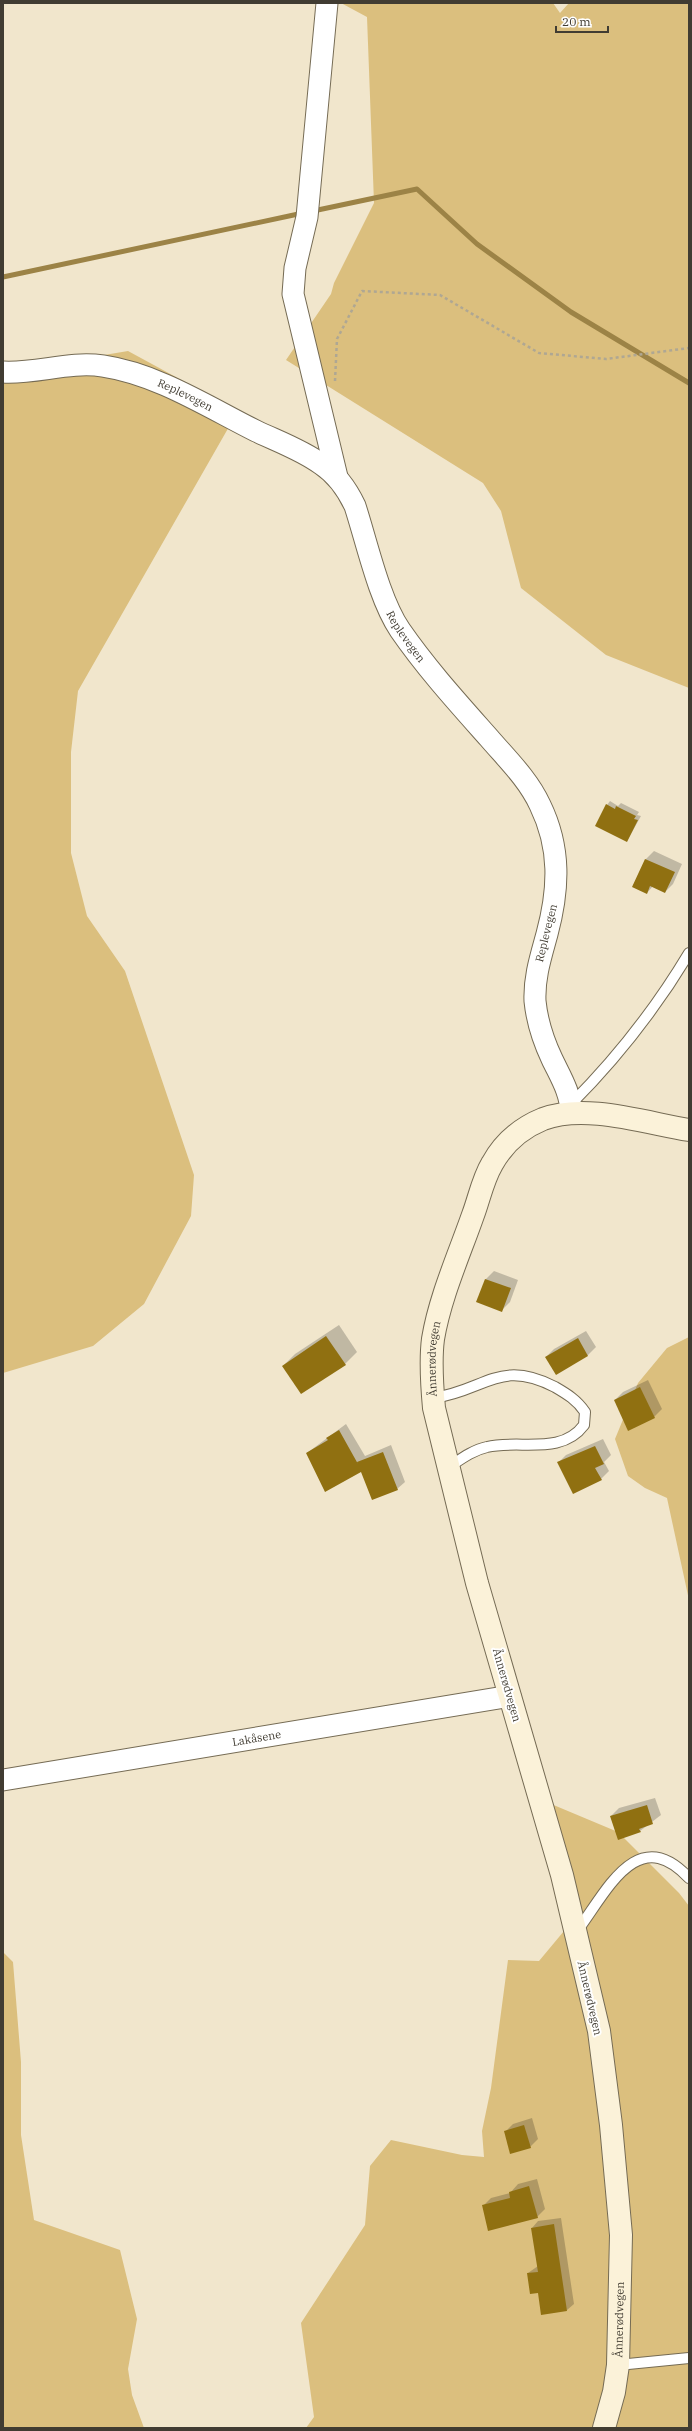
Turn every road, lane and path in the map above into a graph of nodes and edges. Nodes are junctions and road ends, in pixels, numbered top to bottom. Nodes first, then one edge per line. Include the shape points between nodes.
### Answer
1 (327, 3) edge
2 (689, 348) edge
3 (3, 372) edge
4 (334, 386) dead end
5 (337, 477) junction
6 (689, 953) edge
7 (571, 1108) junction
8 (689, 1130) edge
9 (433, 1398) junction
10 (449, 1468) junction
11 (510, 1696) junction
12 (3, 1780) edge
13 (689, 1878) edge
14 (576, 1933) junction
15 (689, 2358) edge
16 (618, 2365) junction
17 (604, 2428) edge

1 - 5 street via 307,217 295,268 293,294
2 - 4 path via 606,359 539,353 440,295 362,291 337,339
3 - 5 street, Replevegen via 30,372 78,365 127,371 179,392 314,460
5 - 7 street, Replevegen via 355,506 385,598 399,629 433,674 519,772 540,804 550,829 556,855 557,878 551,919 537,970 535,1000 541,1034
6 - 7 lane via 634,1033
7 - 8 main road, Ånnerødvegen
7 - 9 main road, Ånnerødvegen via 528,1126 512,1138 491,1165 433,1339
9 - 10 main road, Ånnerødvegen
9 - 10 lane via 456,1394 500,1376 517,1374 545,1382 566,1393 585,1412 584,1425 570,1437 540,1446 488,1446 464,1457
10 - 11 main road, Ånnerødvegen via 477,1583
11 - 12 street, Lakåsene
11 - 14 main road, Ånnerødvegen via 562,1875
13 - 14 lane via 663,1859 647,1857 633,1861 614,1880
14 - 16 main road, Ånnerødvegen via 599,2031 611,2125 621,2234
15 - 16 lane
16 - 17 main road, Ånnerødvegen

